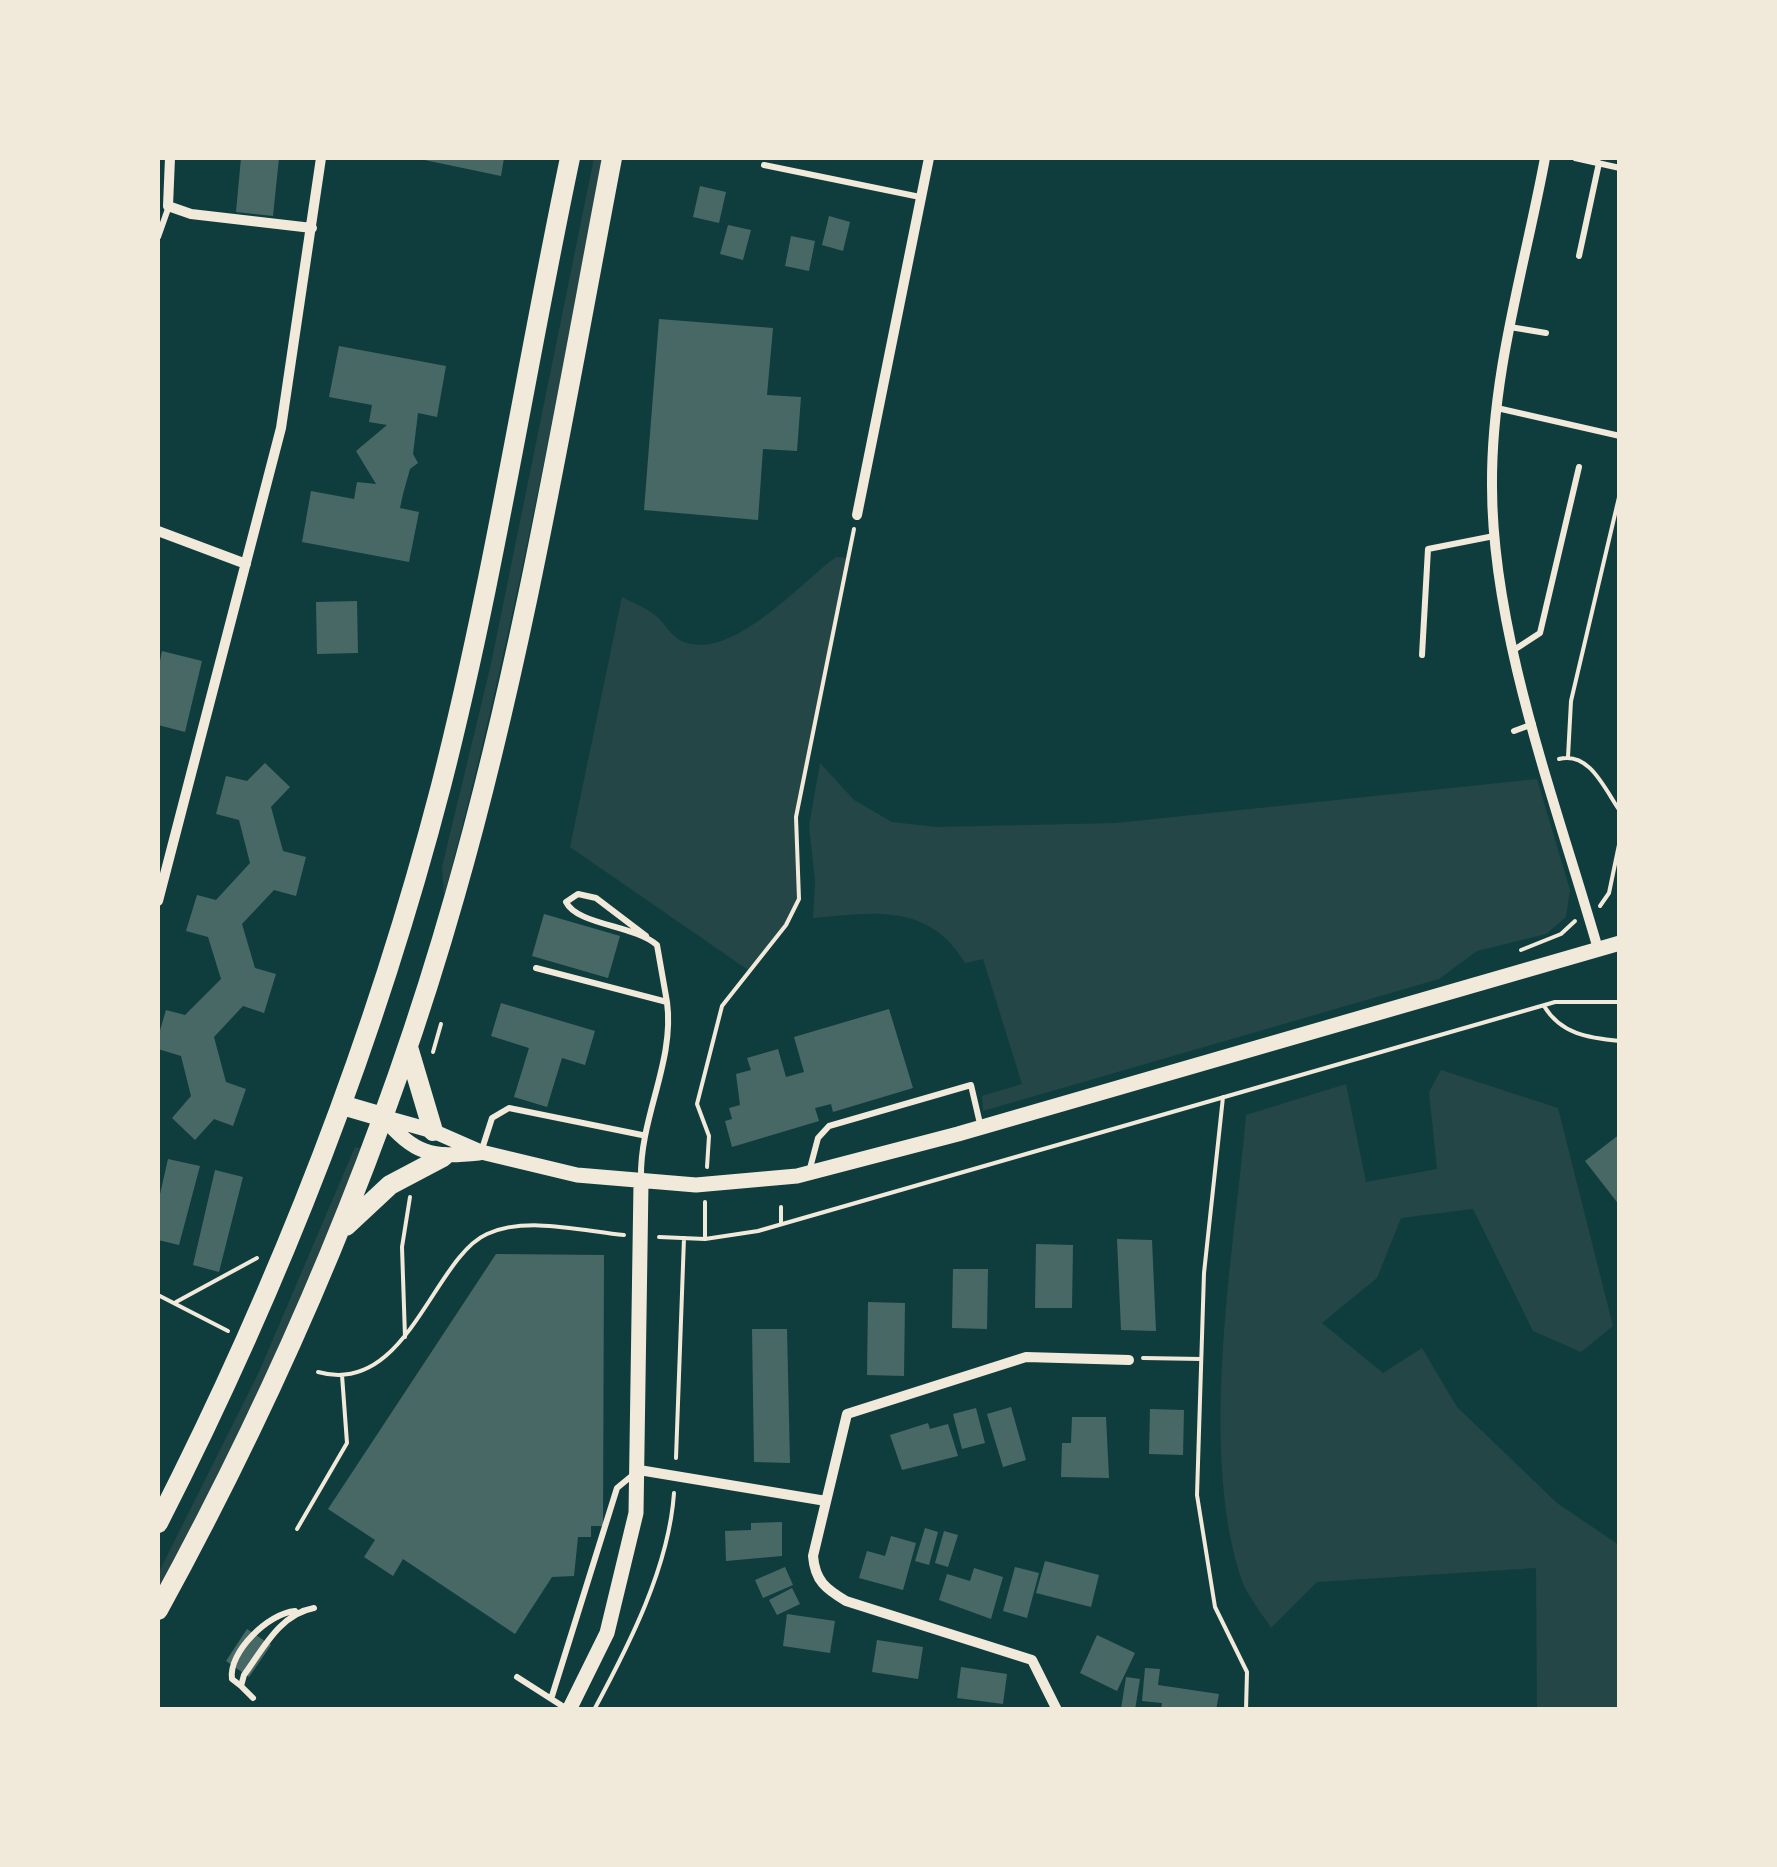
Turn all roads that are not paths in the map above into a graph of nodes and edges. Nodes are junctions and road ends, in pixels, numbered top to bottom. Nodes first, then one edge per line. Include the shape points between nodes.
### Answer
1 (170, 158) edge
2 (321, 158) edge
3 (570, 158) edge
4 (612, 158) edge
5 (929, 158) edge
6 (1545, 158) edge
7 (1575, 158) edge
8 (1599, 163) junction
9 (764, 165) dead end
10 (1620, 168) edge
11 (921, 198) junction
12 (169, 206) junction
13 (312, 228) junction
14 (158, 237) edge
15 (1579, 256) dead end
16 (1509, 327) junction
17 (1546, 333) dead end
18 (1496, 407) junction
19 (1620, 436) edge
20 (1579, 467) dead end
21 (857, 514) road end
22 (158, 531) edge
23 (1494, 536) junction
24 (246, 564) junction
25 (1514, 650) junction
26 (1422, 654) dead end
27 (1534, 724) junction
28 (1514, 732) dead end
29 (158, 901) edge
30 (646, 936) junction
31 (1620, 944) edge
32 (1598, 949) junction
33 (536, 968) dead end
34 (668, 1002) junction
35 (408, 1047) junction
36 (342, 1105) junction
37 (383, 1117) junction
38 (981, 1128) junction
39 (433, 1131) junction
40 (642, 1135) junction
41 (481, 1152) junction
42 (443, 1157) junction
43 (808, 1173) junction
44 (641, 1183) junction
45 (341, 1230) junction
46 (1128, 1360) road end
47 (639, 1470) junction
48 (826, 1500) junction
49 (158, 1524) edge
50 (314, 1608) dead end
51 (158, 1610) edge
52 (296, 1611) junction
53 (517, 1677) dead end
54 (241, 1686) junction
55 (552, 1696) junction
56 (253, 1698) dead end
57 (568, 1710) edge
58 (1057, 1710) edge

1 - 12 street
2 - 13 street
3 - 36 highway via 441,786
4 - 35 highway via 486,777
5 - 11 street
6 - 16 street
7 - 8 lane
8 - 10 lane
8 - 15 lane
9 - 11 lane
11 - 21 street
12 - 13 street
12 - 14 lane
13 - 24 street via 291,380
16 - 17 lane
16 - 18 street
18 - 19 lane
18 - 23 street
20 - 25 lane via 1540,634
22 - 24 street
23 - 25 street
23 - 26 lane via 1428,550
24 - 29 street
25 - 27 street
27 - 28 lane
27 - 32 street
30 - 30 lane via 578,914 566,902 587,894
30 - 34 lane via 661,957
31 - 32 main road
32 - 38 main road
33 - 34 lane
34 - 40 lane via 670,1028
35 - 37 highway
35 - 39 highway
36 - 37 highway
36 - 49 highway via 277,1276
37 - 39 main road
37 - 42 main road via 408,1146
37 - 45 highway
38 - 43 main road
38 - 43 lane via 971,1085 830,1126 818,1138
39 - 41 main road
40 - 41 lane via 509,1108 492,1118
40 - 44 lane
41 - 42 main road
41 - 44 main road
42 - 45 highway via 390,1185
43 - 44 main road
44 - 47 main road
45 - 51 highway via 236,1466
46 - 48 street via 1026,1357 847,1414
47 - 48 street
47 - 55 lane via 617,1488
47 - 57 main road via 619,1594
48 - 58 street via 813,1556 824,1588 846,1601 1032,1660
50 - 52 lane
52 - 54 lane
52 - 54 lane via 263,1623 232,1667
53 - 55 lane
54 - 56 lane
55 - 57 lane

